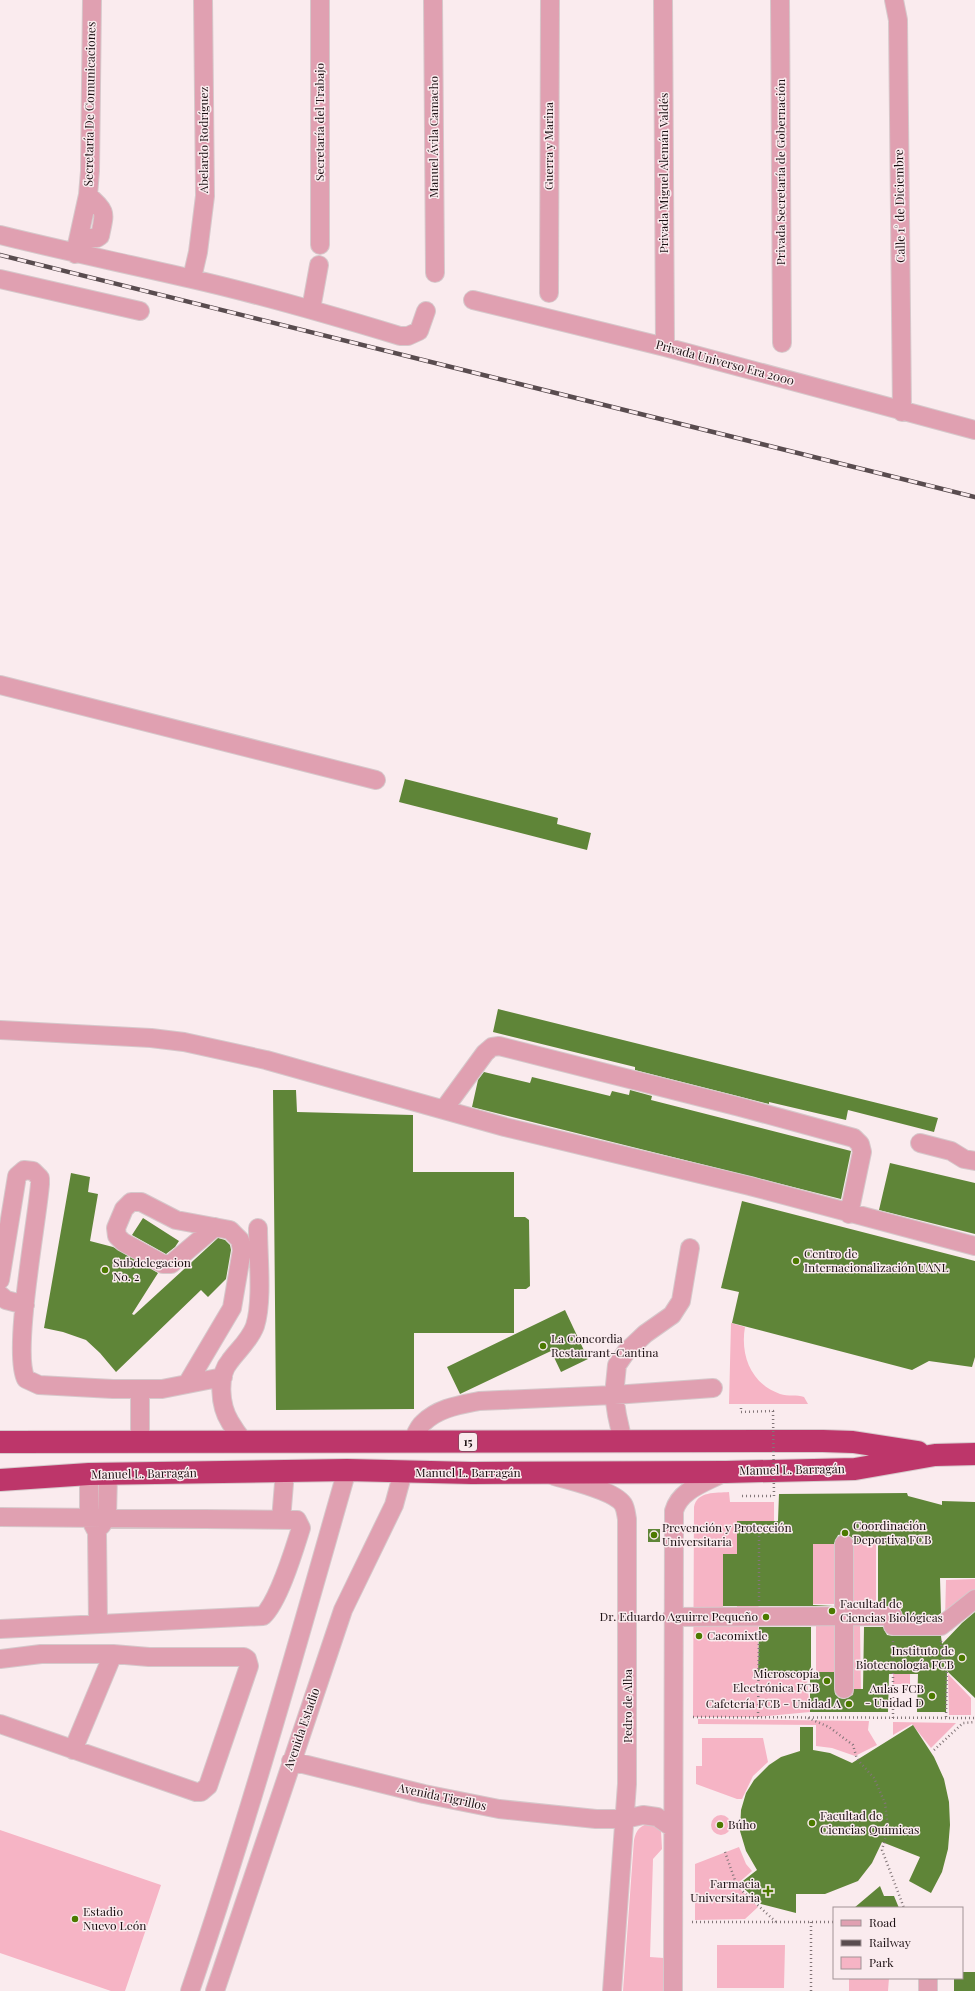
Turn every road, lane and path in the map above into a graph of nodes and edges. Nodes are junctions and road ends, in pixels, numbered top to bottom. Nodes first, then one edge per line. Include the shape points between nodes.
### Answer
1 (92, 0) edge
2 (203, 0) edge
3 (320, 0) edge
4 (433, 0) edge
5 (550, 0) edge
6 (663, 0) edge
7 (780, 0) edge
8 (894, 0) edge
9 (0, 235) edge
10 (320, 245) dead end
11 (77, 246) junction
12 (319, 265) dead end
13 (435, 273) dead end
14 (192, 278) junction
15 (0, 279) edge
16 (549, 293) dead end
17 (473, 300) dead end
18 (311, 309) junction
19 (140, 311) dead end
20 (426, 311) dead end
21 (782, 343) dead end
22 (665, 347) junction
23 (902, 412) junction
24 (975, 430) edge
25 (0, 685) edge
26 (376, 780) dead end
27 (0, 1030) edge
28 (444, 1109) junction
29 (920, 1143) dead end
30 (975, 1161) edge
31 (849, 1214) junction
32 (215, 1227) junction
33 (258, 1228) dead end
34 (975, 1246) edge
35 (690, 1248) dead end
36 (0, 1280) edge
37 (0, 1295) edge
38 (25, 1305) junction
39 (223, 1377) junction
40 (187, 1384) junction
41 (713, 1388) dead end
42 (133, 1389) junction
43 (614, 1395) junction
44 (741, 1408) dead end
45 (0, 1442) edge
46 (244, 1442) junction
47 (412, 1442) junction
48 (624, 1442) junction
49 (133, 1443) junction
50 (975, 1454) edge
51 (935, 1455) junction
52 (0, 1465) edge
53 (347, 1470) junction
54 (285, 1471) junction
55 (403, 1472) junction
56 (726, 1472) junction
57 (546, 1473) junction
58 (98, 1474) junction
59 (0, 1480) edge
60 (742, 1496) dead end
61 (0, 1517) edge
62 (108, 1517) junction
63 (281, 1520) junction
64 (93, 1524) junction
65 (844, 1544) dead end
66 (975, 1599) edge
67 (844, 1616) junction
68 (672, 1617) junction
69 (98, 1624) junction
70 (893, 1626) junction
71 (941, 1626) junction
72 (0, 1629) edge
73 (113, 1654) junction
74 (0, 1659) edge
75 (844, 1689) dead end
76 (693, 1717) dead end
77 (806, 1717) junction
78 (893, 1718) junction
79 (946, 1718) junction
80 (975, 1718) edge
81 (975, 1722) edge
82 (0, 1724) edge
83 (73, 1750) junction
84 (934, 1750) dead end
85 (291, 1761) junction
86 (625, 1819) junction
87 (673, 1828) junction
88 (725, 1852) dead end
89 (904, 1907) edge
90 (692, 1922) dead end
91 (776, 1922) junction
92 (811, 1922) junction
93 (833, 1922) edge
94 (928, 1979) edge
95 (190, 1991) edge
96 (215, 1991) edge
97 (612, 1991) edge
98 (673, 1991) edge
99 (811, 1991) edge
100 (928, 1991) edge

1 - 11 street, Secretaría De Comunicaciones via 88,195
2 - 14 street, Abelardo Rodríguez via 205,196
3 - 10 street, Secretaría del Trabajo
4 - 13 street, Manuel Ávila Camacho
5 - 16 street, Guerra y Marina
6 - 22 street, Privada Miguel Alemán Valdés
7 - 21 street, Privada Secretaría de Gobernación
8 - 23 street, Calle 1° de Diciembre via 898,20
9 - 11 street
11 - 14 street
12 - 18 street
14 - 18 street
15 - 19 street
17 - 22 street, Privada Universo Era 2000
18 - 20 street via 404,336 419,331
22 - 23 street, Privada Universo Era 2000
23 - 24 street, Privada Universo Era 2000
25 - 26 street
27 - 28 street via 184,1042 266,1060
28 - 31 street via 505,1127 750,1186
28 - 31 street via 485,1053 492,1047 499,1046 740,1107 854,1138 860,1144 862,1152
29 - 30 street via 951,1151 964,1159
31 - 34 street
32 - 32 street via 171,1264 163,1264 123,1242 117,1236 116,1228 124,1209 131,1202 141,1202 176,1220
32 - 40 street via 230,1230 240,1240 242,1250 232,1308
33 - 39 street via 259,1286 255,1327 228,1362
35 - 43 street via 681,1301 672,1315 645,1334 626,1352 617,1365
36 - 38 street via 18,1176 24,1170 33,1171 40,1178 40,1184
37 - 38 street via 6,1300
38 - 42 street via 22,1367 26,1379 39,1385
39 - 40 street
39 - 46 street via 222,1399 225,1410 229,1421
40 - 42 street via 162,1389
41 - 43 street
42 - 49 street
43 - 47 street via 479,1401 459,1405 438,1412 422,1424
43 - 48 street
44 - 60 path, bridge via 741,1412 773,1411 774,1496
45 - 49 highway, Manuel L. Barragán / 15
46 - 47 highway, Manuel L. Barragán / 15
46 - 49 highway, Manuel L. Barragán / 15
47 - 48 highway, Manuel L. Barragán / 15
48 - 51 highway, Manuel L. Barragán / 15 via 853,1442
50 - 51 highway, Manuel L. Barragán / 15
51 - 56 highway, Manuel L. Barragán / 15 via 855,1468
52 - 58 highway via 64,1465
53 - 54 highway, Manuel L. Barragán / 15
53 - 55 highway, Manuel L. Barragán / 15
53 - 95 street via 279,1709 223,1894
54 - 58 highway, Manuel L. Barragán / 15
54 - 63 street
55 - 57 highway, Manuel L. Barragán / 15
55 - 85 street, Avenida Estadio via 394,1505 342,1610
56 - 57 highway, Manuel L. Barragán / 15
56 - 68 street via 684,1494 675,1506
57 - 86 street, Pedro de Alba via 608,1494 619,1500 626,1511 628,1735
58 - 59 highway, Manuel L. Barragán / 15
58 - 62 street
58 - 64 street
61 - 64 street
62 - 63 street
62 - 64 street
63 - 69 street via 297,1520 301,1528 279,1588 263,1616
64 - 69 street
65 - 67 street
66 - 71 street
67 - 68 street
67 - 70 street via 893,1616
67 - 75 street
68 - 87 street
69 - 72 street
70 - 71 street
70 - 78 path
71 - 79 path via 942,1659 947,1659
73 - 74 street via 41,1654
73 - 83 street
73 - 83 street via 247,1659 249,1666 208,1786 196,1792
76 - 77 path
77 - 78 path
77 - 89 path via 829,1727 853,1745 857,1759 881,1790 888,1815 888,1828 882,1850
78 - 79 path
79 - 80 path
81 - 84 path via 963,1722
82 - 83 street
85 - 86 street, Avenida Tigrillos via 499,1809 596,1819
85 - 96 street, Avenida Estadio
86 - 87 street, Avenida Tigrillos via 650,1816 664,1821
86 - 97 street, Pedro de Alba
87 - 98 street
88 - 91 path via 737,1886
90 - 91 path
91 - 92 path
92 - 93 path
92 - 99 path
94 - 100 street

